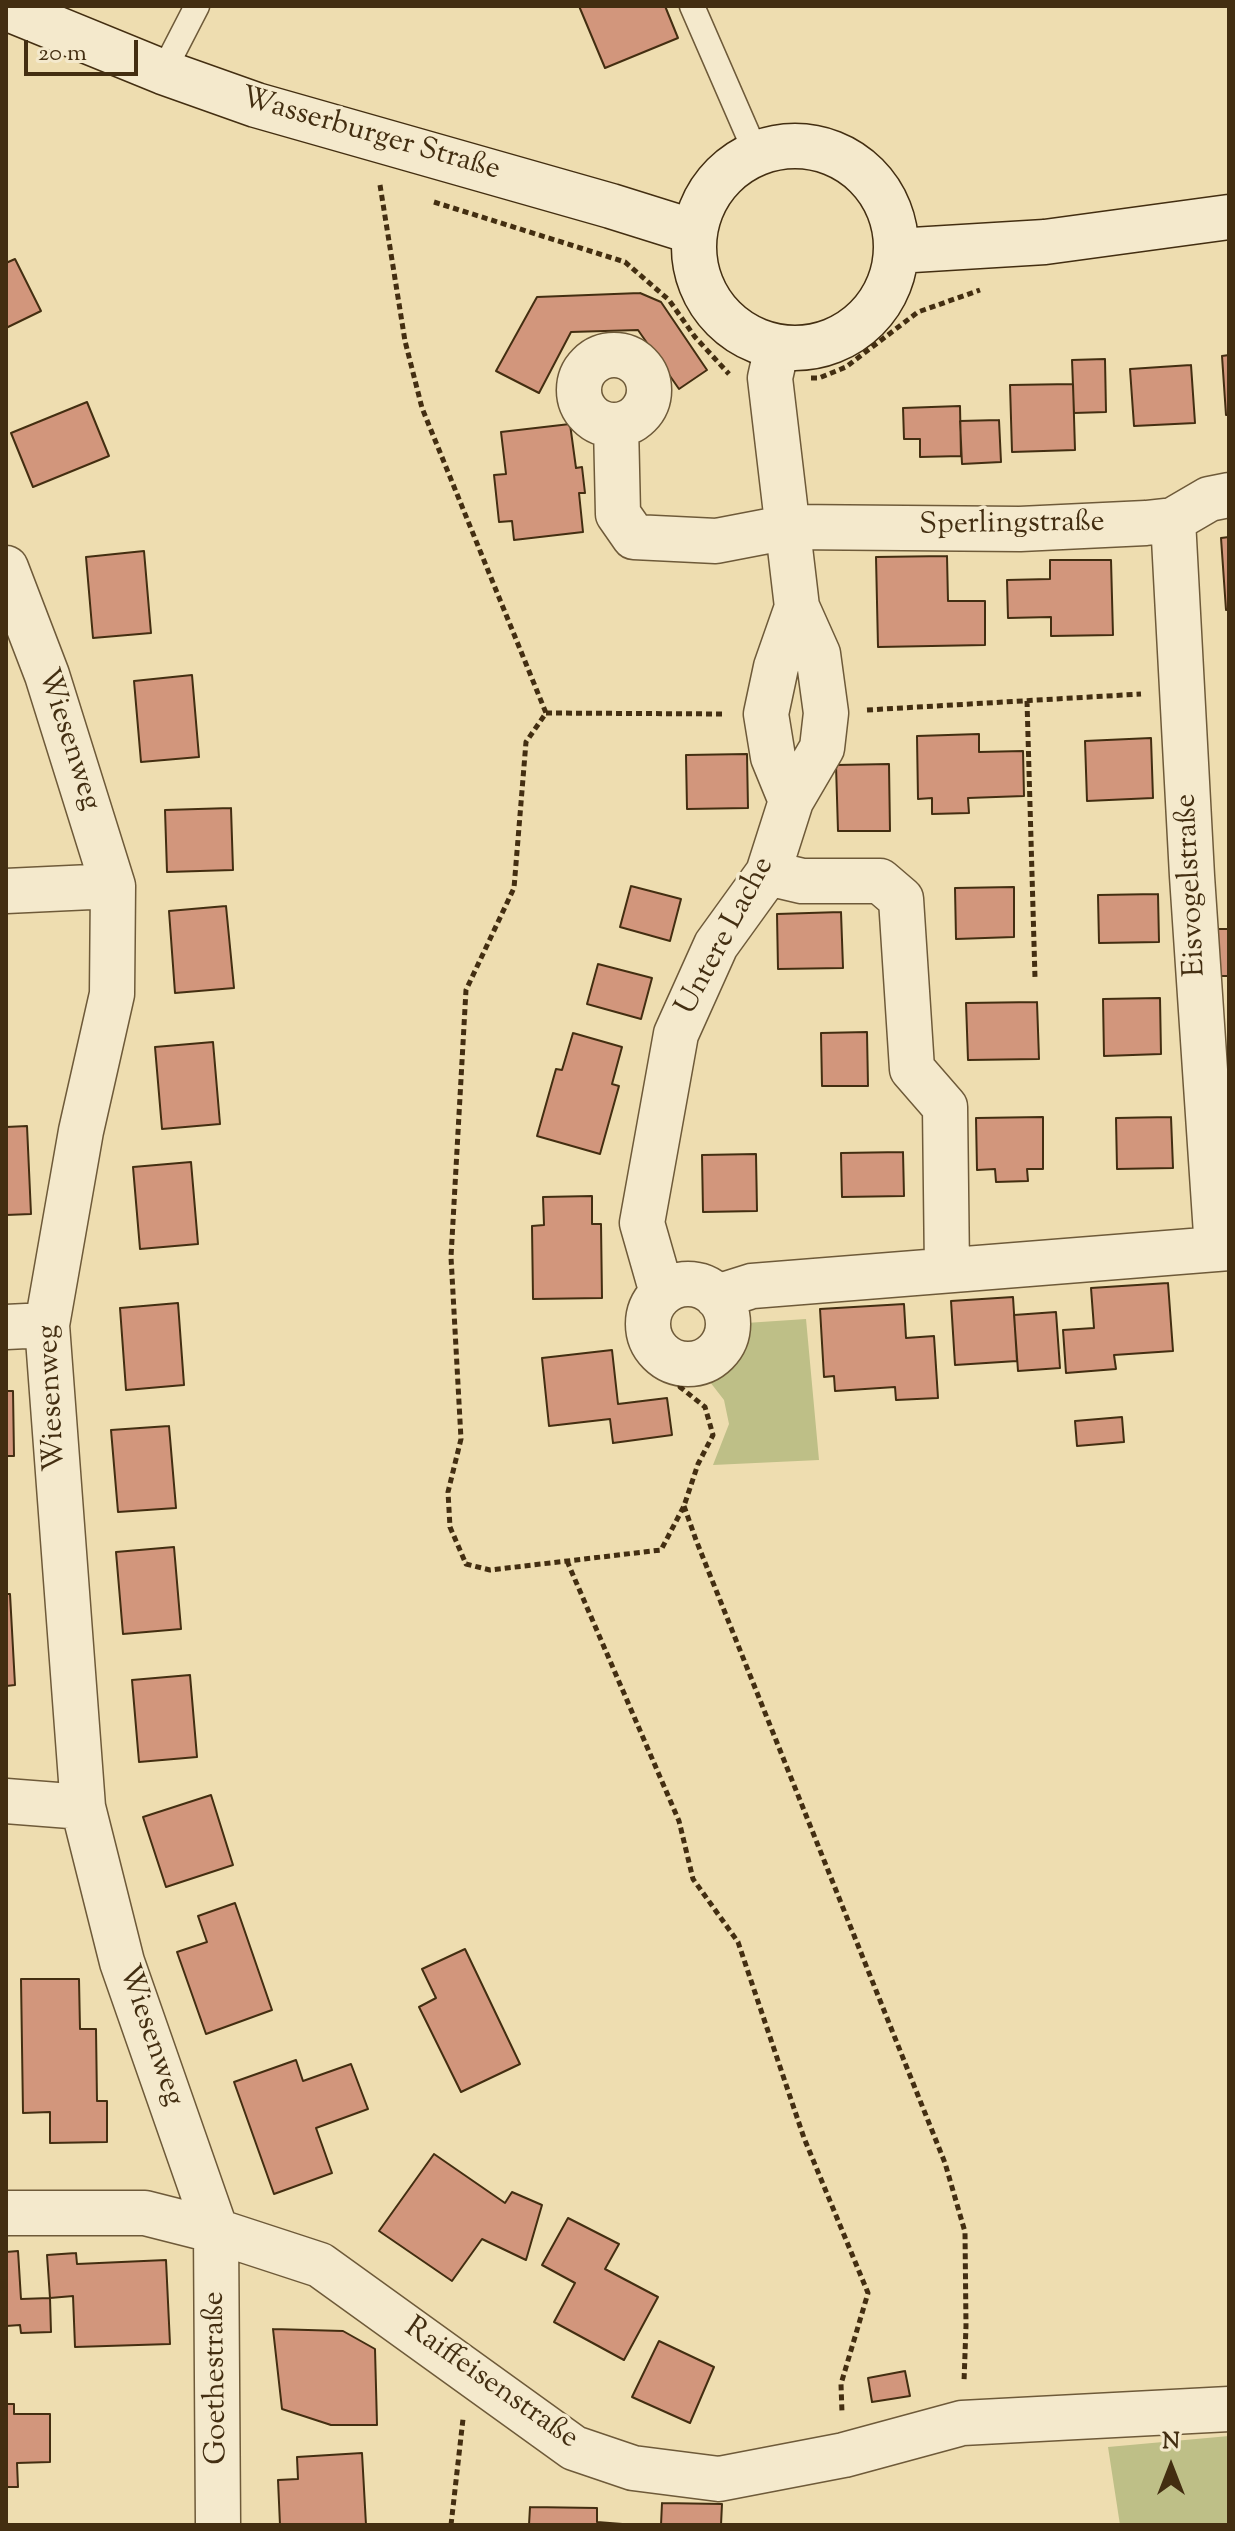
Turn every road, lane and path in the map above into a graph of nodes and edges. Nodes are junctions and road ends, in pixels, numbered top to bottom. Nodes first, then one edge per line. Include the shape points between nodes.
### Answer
1 (197, 6) edge
2 (692, 6) edge
3 (6, 8) edge
4 (163, 72) junction
5 (756, 153) junction
6 (380, 185) dead end
7 (1229, 217) edge
8 (694, 232) junction
9 (896, 251) junction
10 (777, 347) junction
11 (616, 425) dead end
12 (1229, 495) edge
13 (1173, 520) junction
14 (789, 527) junction
15 (6, 568) edge
16 (797, 607) junction
17 (1182, 692) junction
18 (1027, 701) junction
19 (546, 713) junction
20 (826, 713) junction
21 (766, 714) junction
22 (791, 801) junction
23 (768, 873) junction
24 (113, 886) junction
25 (6, 891) edge
26 (1035, 978) dead end
27 (1223, 1249) edge
28 (947, 1270) junction
29 (662, 1293) junction
30 (717, 1297) junction
31 (26, 1326) edge
32 (688, 1364) junction
33 (684, 1506) junction
34 (567, 1561) junction
35 (6, 1801) edge
36 (83, 1807) junction
37 (6, 2213) edge
38 (216, 2231) junction
39 (468, 2372) junction
40 (1229, 2409) edge
41 (962, 2423) junction
42 (844, 2455) junction
43 (218, 2525) edge
44 (451, 2525) edge

1 - 4 lane
2 - 5 lane
3 - 4 street, Wasserburger Straße
4 - 8 street, Wasserburger Straße via 256,105
5 - 8 street via 726,171 705,199
5 - 9 street via 789,146 822,149 853,164 877,187 892,217
6 - 19 path via 405,341 422,408
7 - 9 street via 1045,242
8 - 10 street via 694,263 704,293 722,318 747,337
9 - 10 street via 889,284 871,314 844,335 812,347
10 - 14 street via 770,378
11 - 14 street, Sperlingstraße via 618,514 634,537 716,541
12 - 13 street, Sperlingstraße via 1209,499
13 - 14 street, Sperlingstraße via 1020,529
13 - 17 street, Eisvogelstraße
14 - 16 street
15 - 24 street, Wiesenweg via 47,675
16 - 20 street, Untere Lache via 818,654
16 - 21 street
17 - 18 path
17 - 27 street, Eisvogelstraße
18 - 20 path
18 - 26 path
19 - 21 path
19 - 34 path via 526,742 514,888 466,990 451,1257 461,1439 448,1492 450,1527 466,1564 490,1570
20 - 22 street, Untere Lache via 822,748
21 - 22 street via 773,757
22 - 23 street, Untere Lache
23 - 28 street via 802,881 880,881 901,899 912,1069 945,1107
23 - 29 street, Untere Lache via 716,945 676,1034 642,1223
24 - 25 street
24 - 31 street, Wiesenweg via 112,994 81,1131
27 - 28 street
28 - 30 street via 752,1286
29 - 30 street via 684,1284
29 - 32 street via 649,1313 650,1338 665,1357
30 - 32 street via 727,1320 721,1345 713,1355
31 - 36 street, Wiesenweg
32 - 33 path via 680,1387 705,1407 713,1435
33 - 34 path via 661,1550
33 - 41 path via 945,2163 965,2232
34 - 42 path via 679,1821 693,1879 738,1942 804,2138 868,2293 841,2384
35 - 36 street
36 - 38 street, Wiesenweg via 122,1962
37 - 38 street, Raiffeisenstraße via 145,2213
38 - 39 street, Raiffeisenstraße via 320,2265
38 - 43 street, Goethestraße
39 - 42 street, Raiffeisenstraße via 574,2448 633,2468 719,2479
39 - 44 path
40 - 41 street, Raiffeisenstraße
41 - 42 street, Raiffeisenstraße

